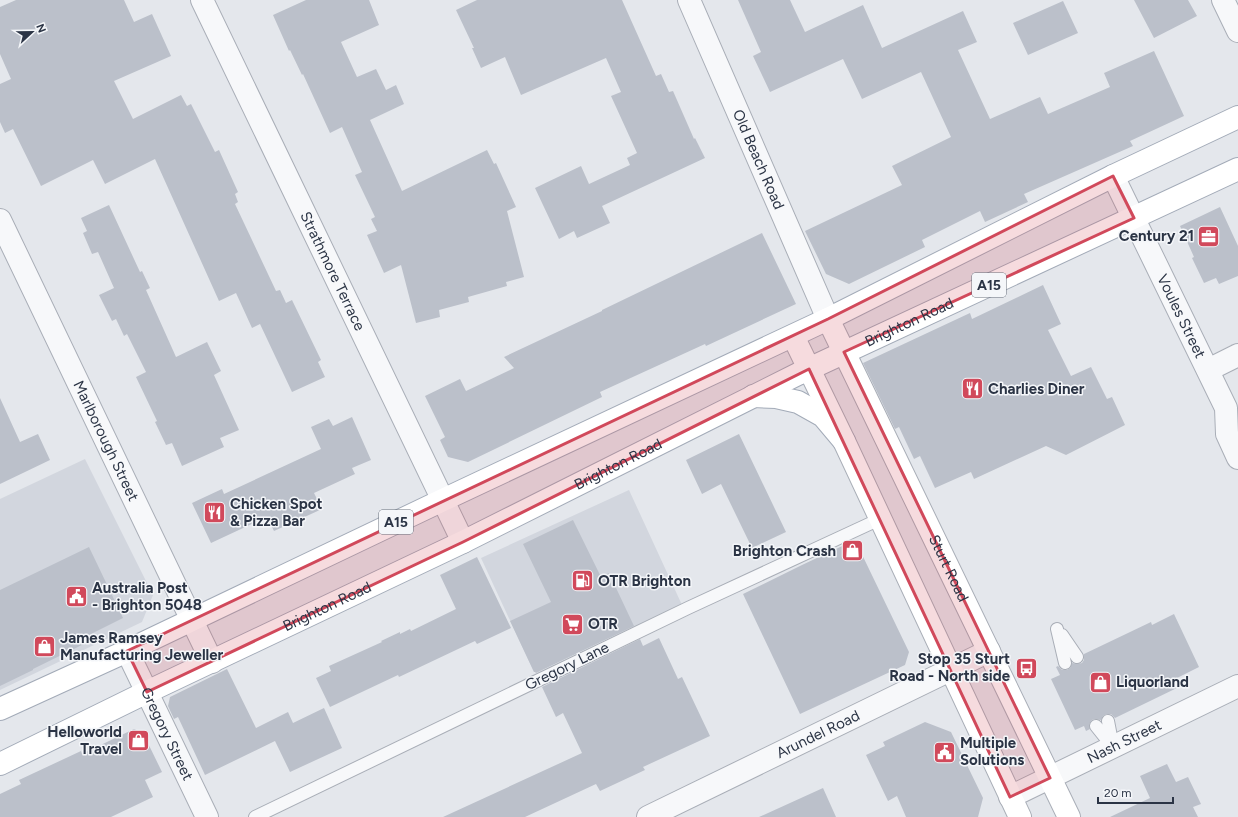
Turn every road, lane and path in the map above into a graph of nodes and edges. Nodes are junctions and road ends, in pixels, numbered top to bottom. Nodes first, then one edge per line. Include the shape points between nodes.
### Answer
1 (202, 0) edge
2 (689, 0) edge
3 (1223, 0) edge
4 (1238, 31) edge
5 (1238, 117) edge
6 (1238, 169) edge
7 (1113, 176) junction
8 (1134, 218) junction
9 (0, 220) edge
10 (828, 319) junction
11 (793, 336) junction
12 (844, 352) junction
13 (1238, 355) edge
14 (809, 369) junction
15 (1208, 370) junction
16 (752, 396) junction
17 (844, 441) junction
18 (1238, 458) edge
19 (443, 500) junction
20 (880, 519) junction
21 (463, 542) junction
22 (192, 620) junction
23 (127, 651) junction
24 (988, 651) junction
25 (1078, 657) dead end
26 (212, 662) junction
27 (1065, 663) dead end
28 (950, 670) junction
29 (1238, 686) edge
30 (147, 692) junction
31 (0, 709) edge
32 (1108, 721) dead end
33 (1096, 726) dead end
34 (1113, 747) junction
35 (0, 764) edge
36 (1050, 778) junction
37 (1013, 810) edge
38 (208, 817) edge
39 (255, 817) edge
40 (648, 817) edge
41 (1069, 817) edge

1 - 19 street, Strathmore Terrace
2 - 10 street, Old Beach Road
3 - 4 street
5 - 7 main road, A15
6 - 8 main road, Brighton Road / A15
7 - 8 street, Voules Street
7 - 10 main road, A15
8 - 12 main road, Brighton Road / A15
8 - 15 street, Voules Street
9 - 22 street, Marlborough Street
10 - 11 main road, A15
10 - 12 main road, Sturt Road
11 - 14 main road
11 - 19 main road, A15
12 - 14 main road, Brighton Road / A15
12 - 24 main road, Sturt Road
13 - 15 street
14 - 16 main road, Brighton Road / A15
14 - 17 main road
15 - 18 street, Voules Street via 1226,408 1227,434
16 - 17 main road via 776,397 798,402 823,416
16 - 21 main road, Brighton Road / A15
17 - 20 main road
19 - 21 street, Strathmore Terrace
19 - 22 main road, A15
20 - 28 main road
20 - 39 lane, Gregory Lane via 688,608
21 - 26 main road, Brighton Road / A15
22 - 23 main road, A15
22 - 26 street, Marlborough Street
23 - 30 street, Gregory Street
23 - 31 main road, A15
24 - 28 street, Arundel Road
24 - 36 main road, Sturt Road
25 - 27 lane via 1057,629
26 - 30 main road, Brighton Road / A15
28 - 37 main road
28 - 40 street, Arundel Road
29 - 34 street, Nash Street
30 - 35 main road, Brighton Road / A15
30 - 38 street, Gregory Street
32 - 34 lane
33 - 34 lane
34 - 36 street, Nash Street
36 - 37 street, Nash Street
36 - 41 main road, Sturt Road

